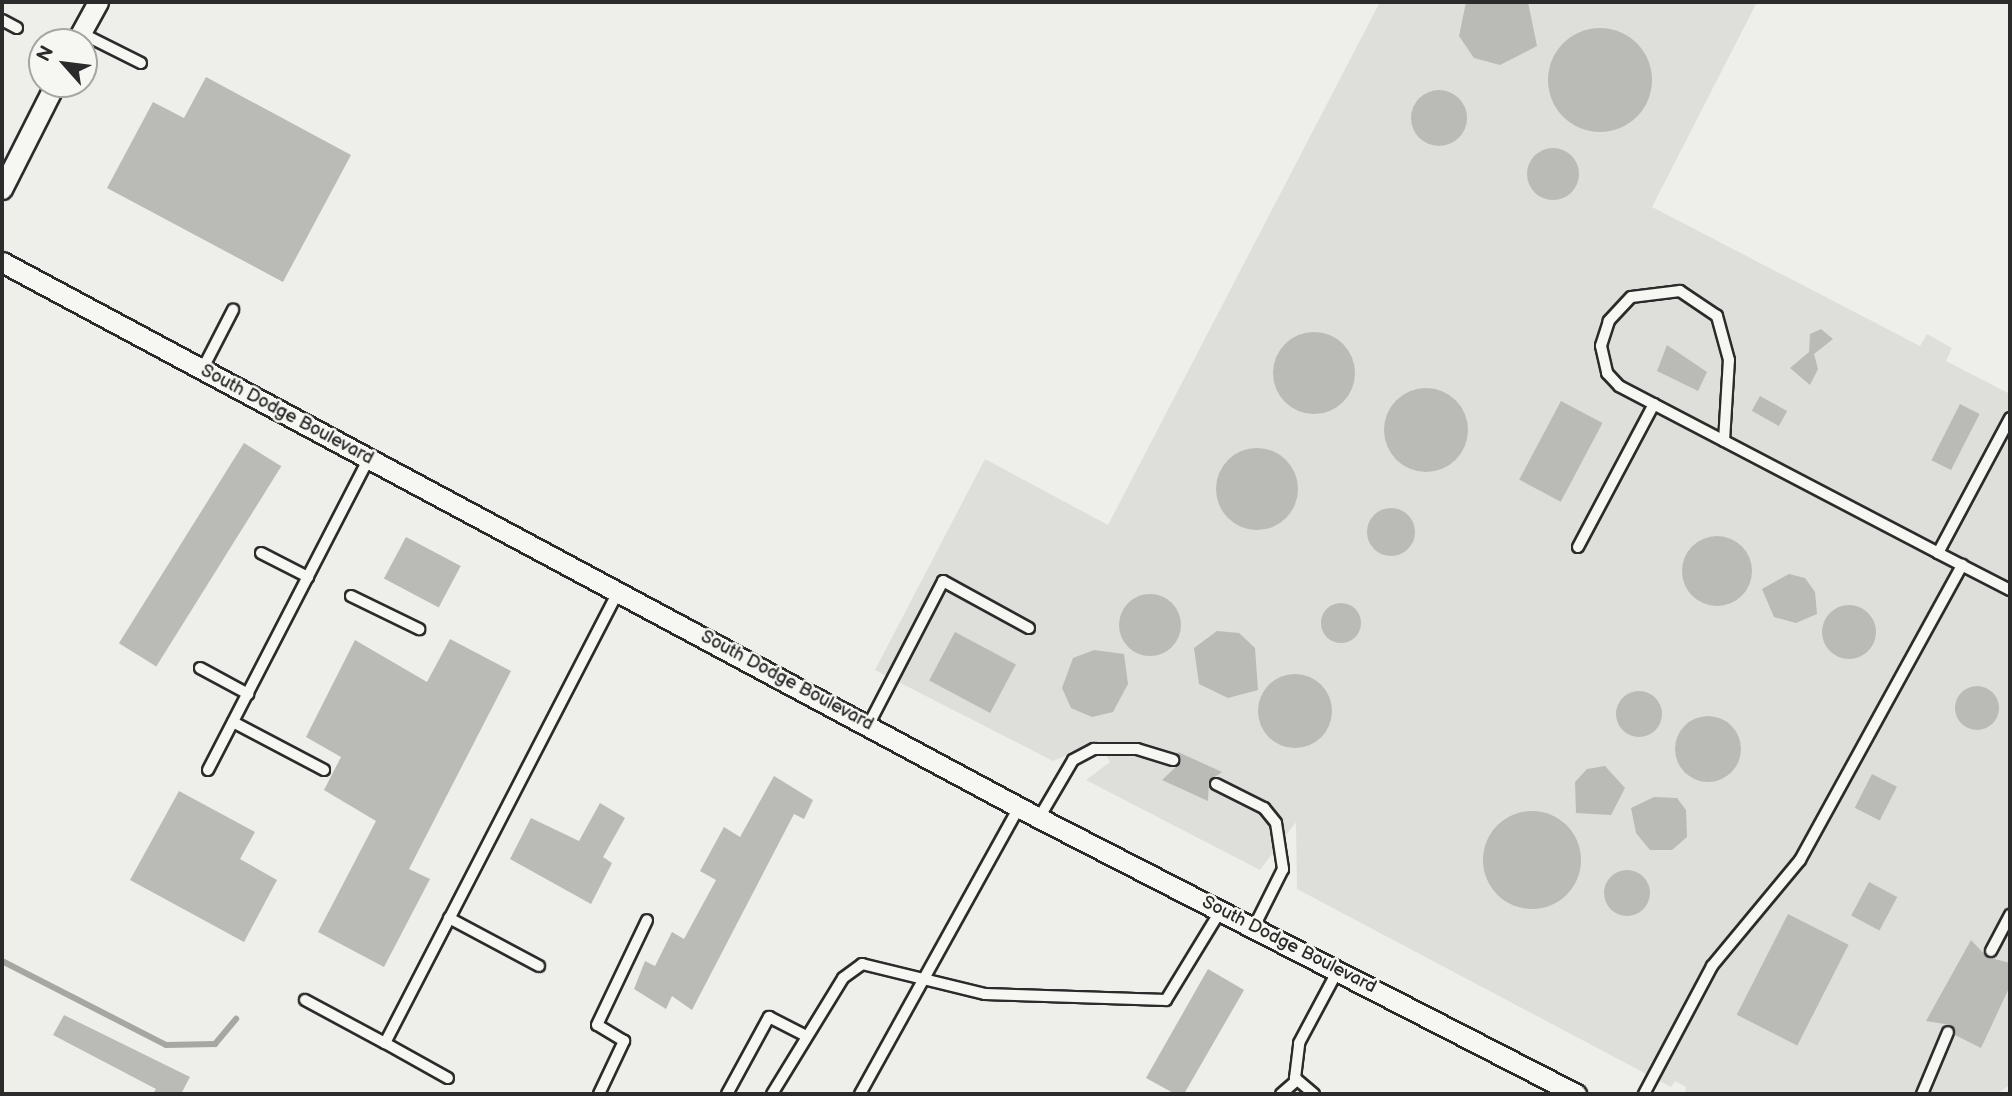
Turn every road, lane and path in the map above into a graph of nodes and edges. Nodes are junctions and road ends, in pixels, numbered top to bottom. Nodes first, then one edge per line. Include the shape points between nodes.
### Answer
1 (98, 2) edge
2 (2, 20) edge
3 (17, 28) dead end
4 (84, 28) edge
5 (98, 45) edge
6 (141, 64) dead end
7 (48, 98) edge
8 (2, 189) edge
9 (2, 262) edge
10 (233, 310) dead end
11 (202, 371) junction
12 (1654, 404) junction
13 (2010, 418) edge
14 (1724, 441) junction
15 (369, 458) junction
16 (1578, 547) dead end
17 (261, 553) dead end
18 (1938, 553) junction
19 (1962, 565) junction
20 (308, 577) junction
21 (2010, 590) edge
22 (619, 591) junction
23 (351, 596) dead end
24 (1029, 628) dead end
25 (419, 629) dead end
26 (200, 668) dead end
27 (248, 694) junction
28 (233, 722) junction
29 (869, 724) junction
30 (1173, 760) dead end
31 (208, 770) dead end
32 (324, 770) dead end
33 (1216, 784) dead end
34 (1019, 807) junction
35 (1039, 818) junction
36 (1221, 909) junction
37 (2010, 915) edge
38 (449, 918) junction
39 (647, 920) dead end
40 (1254, 927) junction
41 (1991, 951) dead end
42 (539, 965) dead end
43 (1338, 970) junction
44 (925, 978) junction
45 (305, 1000) dead end
46 (1948, 1032) dead end
47 (804, 1035) junction
48 (385, 1043) junction
49 (448, 1078) dead end
50 (1297, 1080) junction
51 (599, 1094) edge
52 (727, 1094) edge
53 (772, 1094) edge
54 (860, 1094) edge
55 (1281, 1094) edge
56 (1314, 1094) edge
57 (1573, 1094) edge
58 (1644, 1094) edge
59 (1922, 1094) edge

1 - 4 street
2 - 3 lane
5 - 6 lane
7 - 8 street
9 - 11 street, South Dodge Boulevard
10 - 11 lane
11 - 15 street, South Dodge Boulevard
12 - 14 lane
12 - 14 lane via 1607,373 1601,346 1609,321 1631,297 1680,291 1717,316 1727,338
12 - 16 lane
13 - 18 lane
14 - 18 lane
15 - 20 lane
15 - 22 street, South Dodge Boulevard
17 - 20 lane
18 - 19 lane
19 - 21 lane
19 - 58 lane via 1800,860 1712,966
20 - 27 lane
22 - 29 street, South Dodge Boulevard
22 - 38 lane
23 - 25 lane
24 - 29 lane via 943,582
26 - 27 lane
27 - 28 lane
28 - 31 lane
28 - 32 lane
29 - 34 street, South Dodge Boulevard
30 - 35 lane via 1137,749 1094,749 1073,760
33 - 40 lane via 1264,808 1276,823 1283,869
34 - 35 street, South Dodge Boulevard
34 - 44 lane
35 - 36 street, South Dodge Boulevard
36 - 40 street, South Dodge Boulevard
36 - 44 lane via 1166,1000 985,994
37 - 41 lane
38 - 42 lane
38 - 48 lane
39 - 51 lane via 597,1025 624,1041
40 - 43 street, South Dodge Boulevard
43 - 50 lane via 1299,1043
43 - 57 street, South Dodge Boulevard
44 - 47 lane via 862,964 843,978
44 - 54 lane
45 - 48 lane
46 - 59 lane
47 - 52 lane via 769,1017
47 - 53 lane
48 - 49 lane
50 - 55 lane
50 - 56 lane

